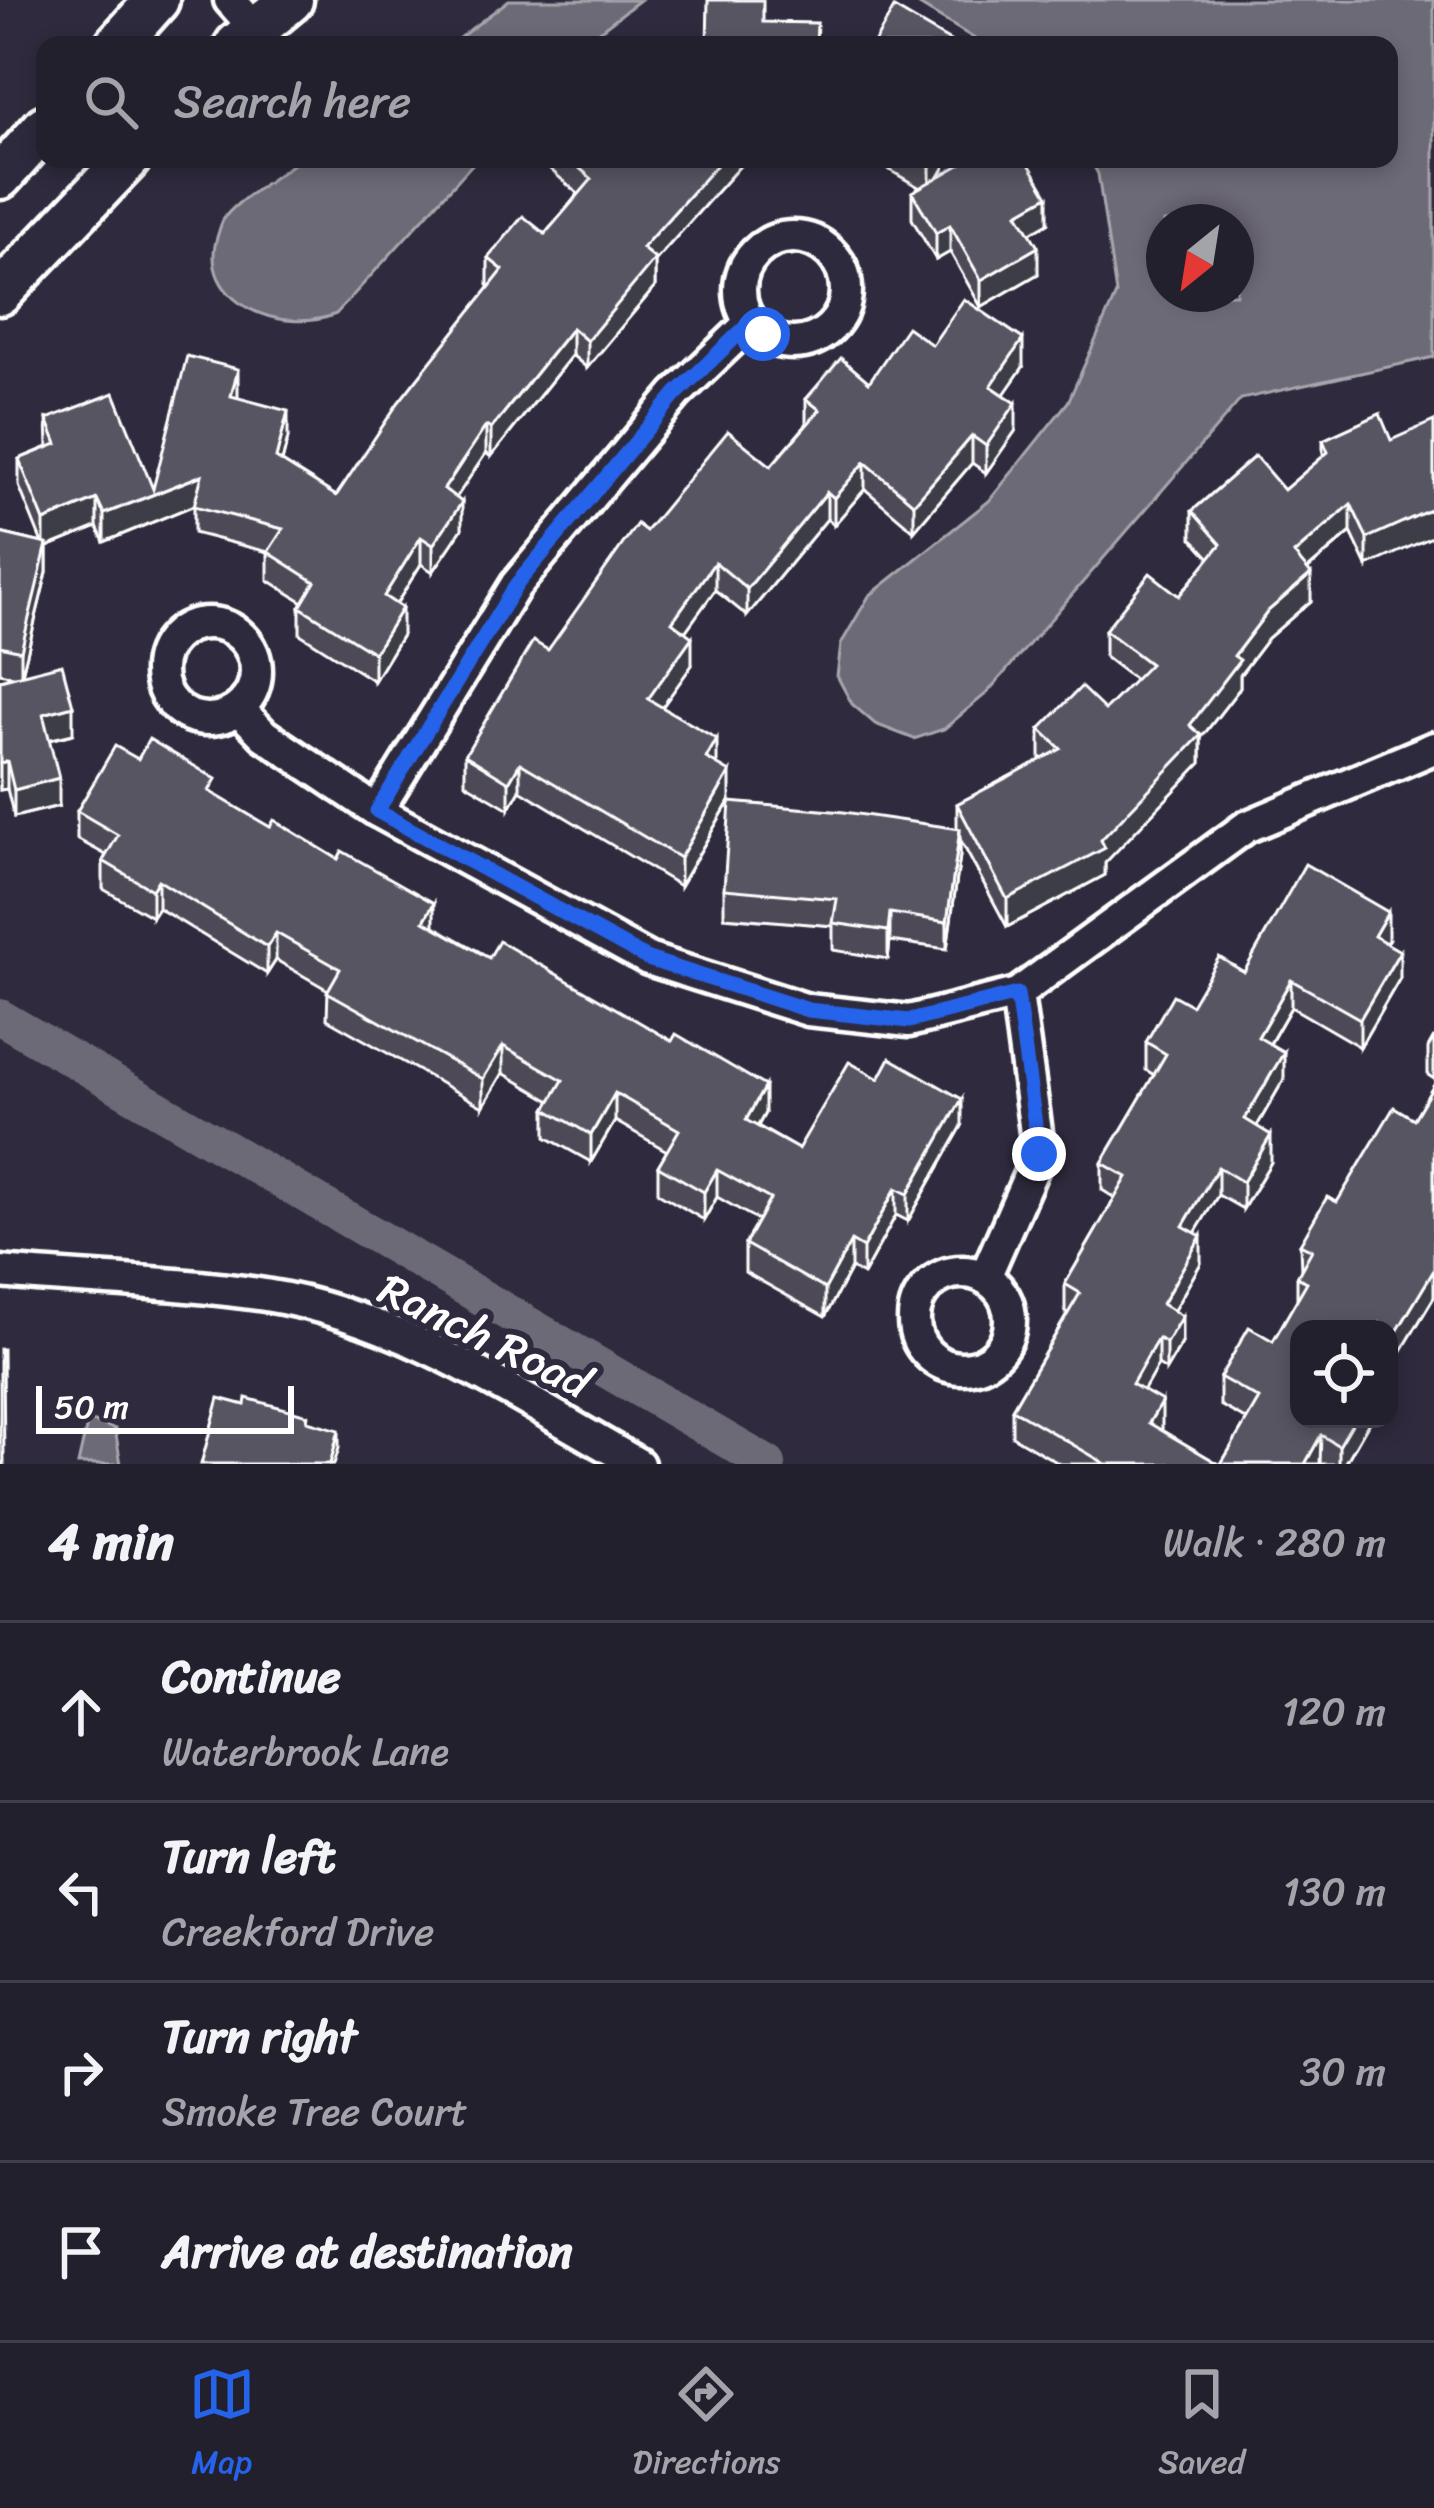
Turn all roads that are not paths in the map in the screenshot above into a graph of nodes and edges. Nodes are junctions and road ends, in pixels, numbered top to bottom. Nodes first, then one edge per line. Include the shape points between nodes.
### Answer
1 (157, 0) edge
2 (291, 0) edge
3 (240, 24) edge
4 (125, 36) edge
5 (36, 137) edge
6 (119, 168) edge
7 (0, 177) edge
8 (0, 293) edge
9 (751, 322) dead end
10 (238, 709) dead end
11 (1434, 748) edge
12 (377, 811) junction
13 (1017, 994) junction
14 (0, 1272) edge
15 (985, 1277) dead end
16 (638, 1464) edge

1 - 4 main road
2 - 3 main road
5 - 7 main road
6 - 8 main road
9 - 12 street via 676,394 516,585
10 - 12 street
11 - 13 street via 1246,826
12 - 13 street via 648,959 808,1010 909,1021
13 - 15 street via 1039,1154
14 - 16 street, Ranch Road via 267,1295 364,1322 440,1354

